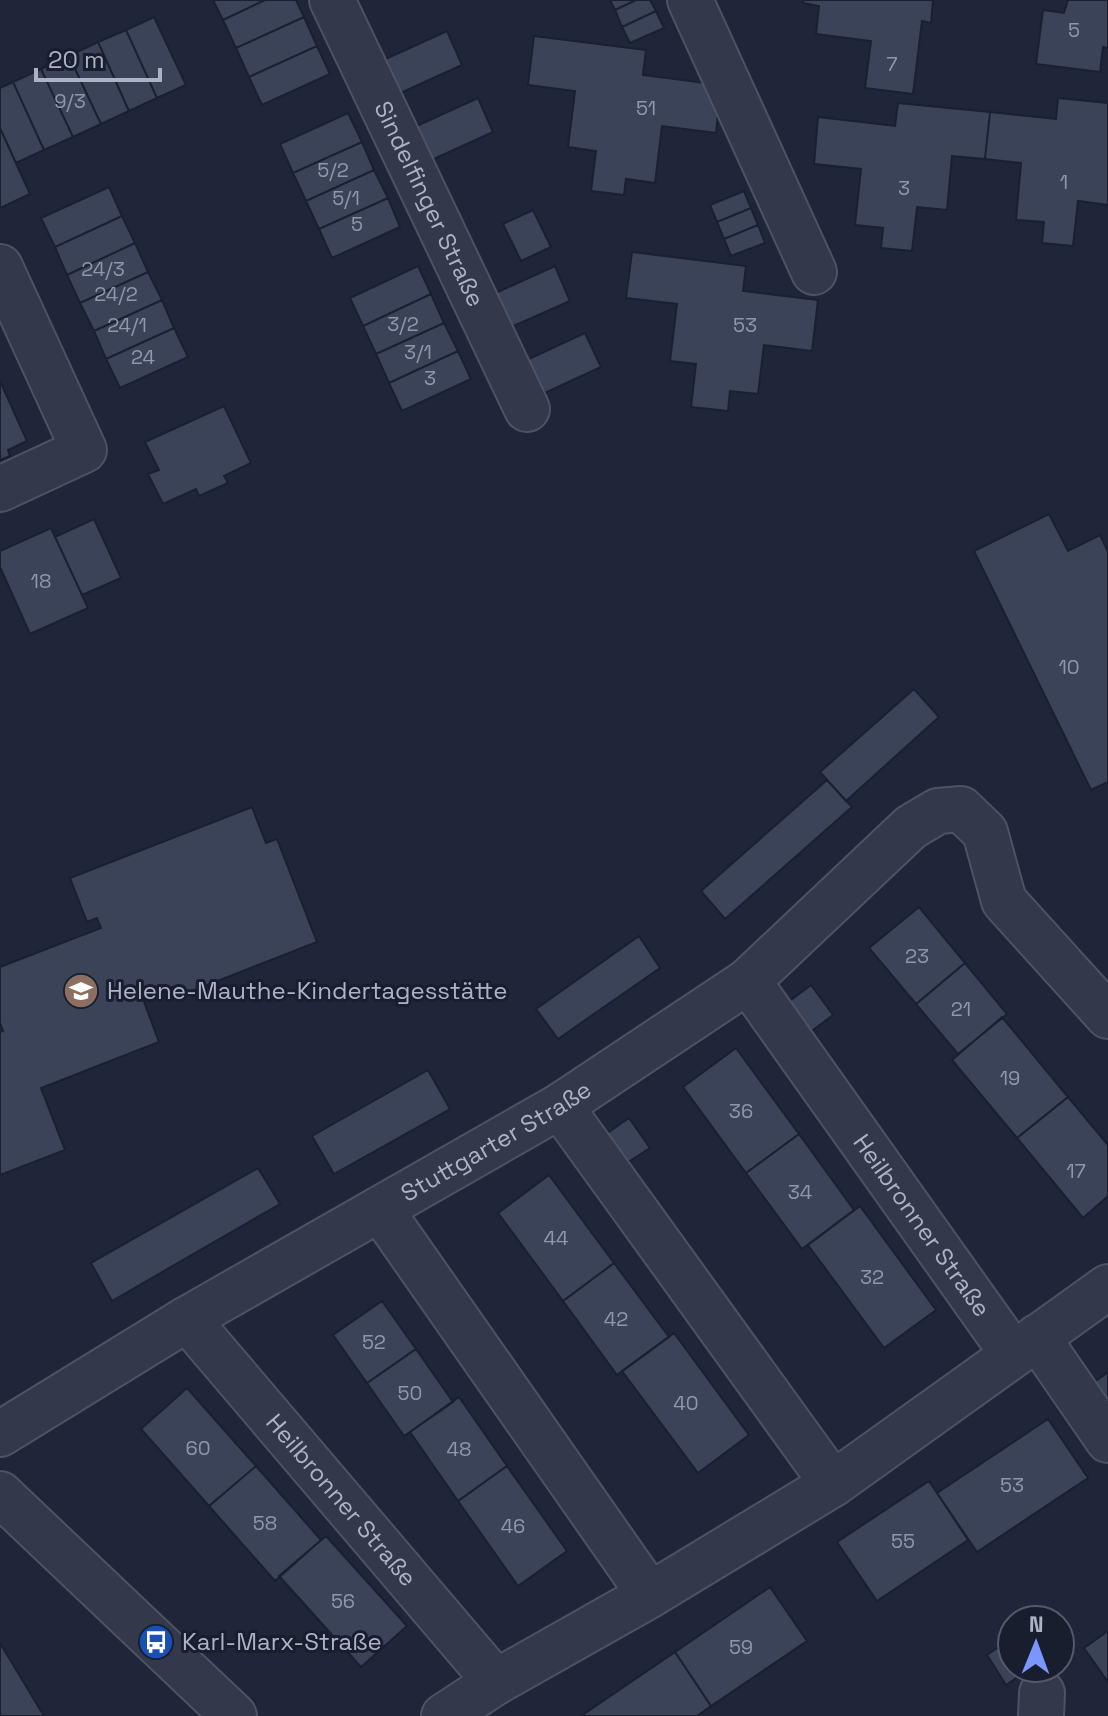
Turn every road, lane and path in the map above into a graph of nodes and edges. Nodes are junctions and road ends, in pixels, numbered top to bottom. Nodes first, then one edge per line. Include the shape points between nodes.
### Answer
1 (332, 0) edge
2 (690, 0) edge
3 (0, 267) edge
4 (814, 272) dead end
5 (527, 409) dead end
6 (0, 489) edge
7 (748, 981) junction
8 (1108, 1016) edge
9 (560, 1106) junction
10 (380, 1209) junction
11 (1108, 1287) edge
12 (187, 1319) junction
13 (1025, 1345) junction
14 (0, 1434) edge
15 (1108, 1440) edge
16 (833, 1484) junction
17 (0, 1494) edge
18 (650, 1595) junction
19 (496, 1682) junction
20 (234, 1716) edge
21 (444, 1716) edge

1 - 5 street, Sindelfinger Straße
2 - 4 street
3 - 6 street via 84,450
7 - 8 street, Stuttgarter Straße via 911,827 938,811 961,809 985,832 1004,901
7 - 9 street, Stuttgarter Straße
7 - 13 street, Heilbronner Straße
9 - 10 street, Stuttgarter Straße
9 - 16 street
10 - 12 street, Stuttgarter Straße
10 - 18 street
11 - 13 street
12 - 14 street, Stuttgarter Straße
12 - 19 street, Heilbronner Straße
13 - 15 street, Heilbronner Straße
13 - 16 street
16 - 18 street
17 - 20 street
18 - 19 street
19 - 21 street

